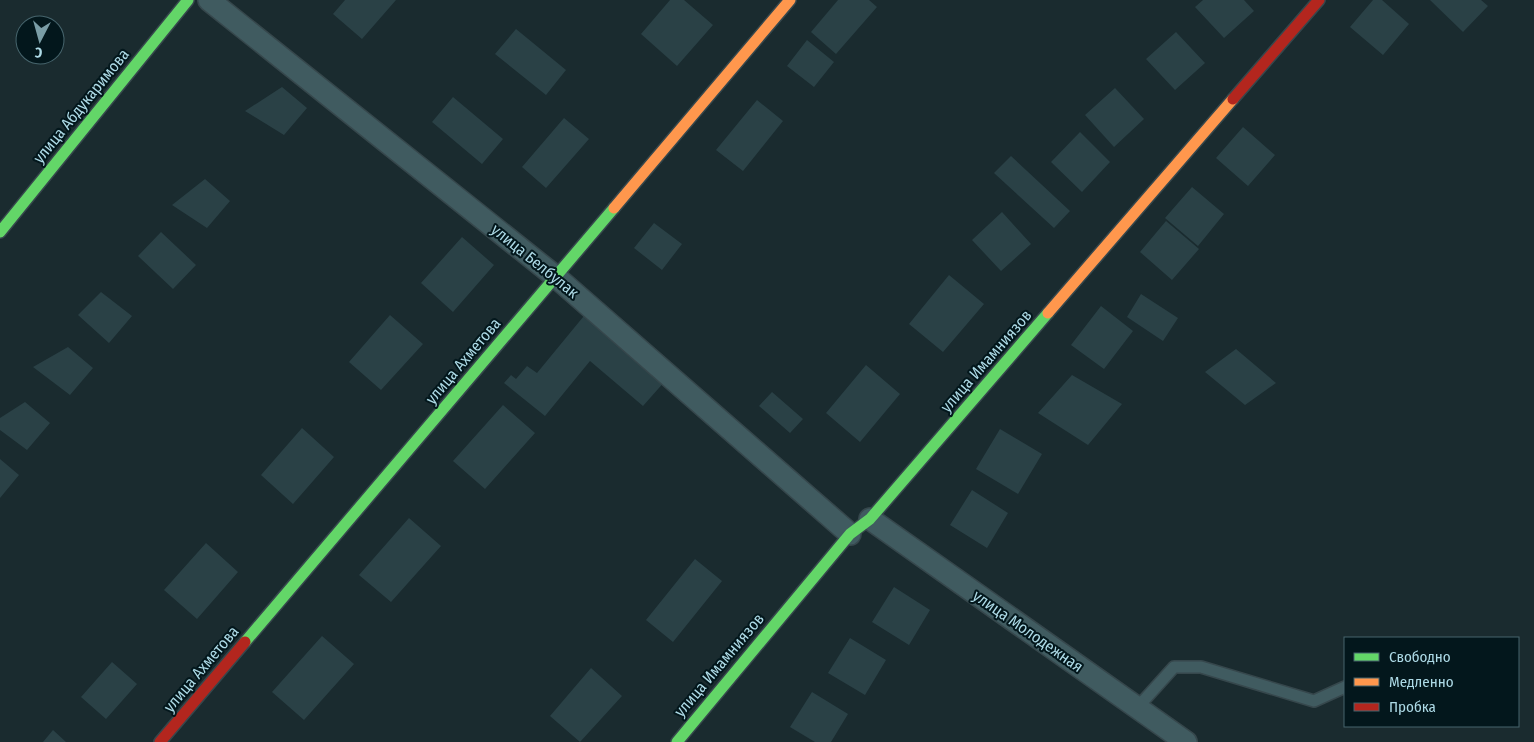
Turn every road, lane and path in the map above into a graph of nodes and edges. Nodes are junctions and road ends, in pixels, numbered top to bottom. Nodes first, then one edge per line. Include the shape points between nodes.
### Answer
1 (188, 0) edge
2 (210, 0) edge
3 (790, 0) edge
4 (1319, 0) edge
5 (0, 232) edge
6 (556, 277) junction
7 (870, 519) junction
8 (850, 534) junction
9 (1344, 687) edge
10 (1136, 708) junction
11 (160, 742) edge
12 (677, 742) edge
13 (1186, 742) edge

1 - 5 street, улица Абдукаримова
2 - 6 street, улица Белбулак
3 - 6 street, улица Ахметова
4 - 7 street, улица Имамниязов
6 - 8 street, улица Белбулак
6 - 11 street, улица Ахметова
7 - 8 street, улица Имамниязов
7 - 10 street, улица Молодежная
8 - 12 street, улица Имамниязов
9 - 10 lane via 1314,701 1201,667 1174,667
10 - 13 street, улица Молодежная

